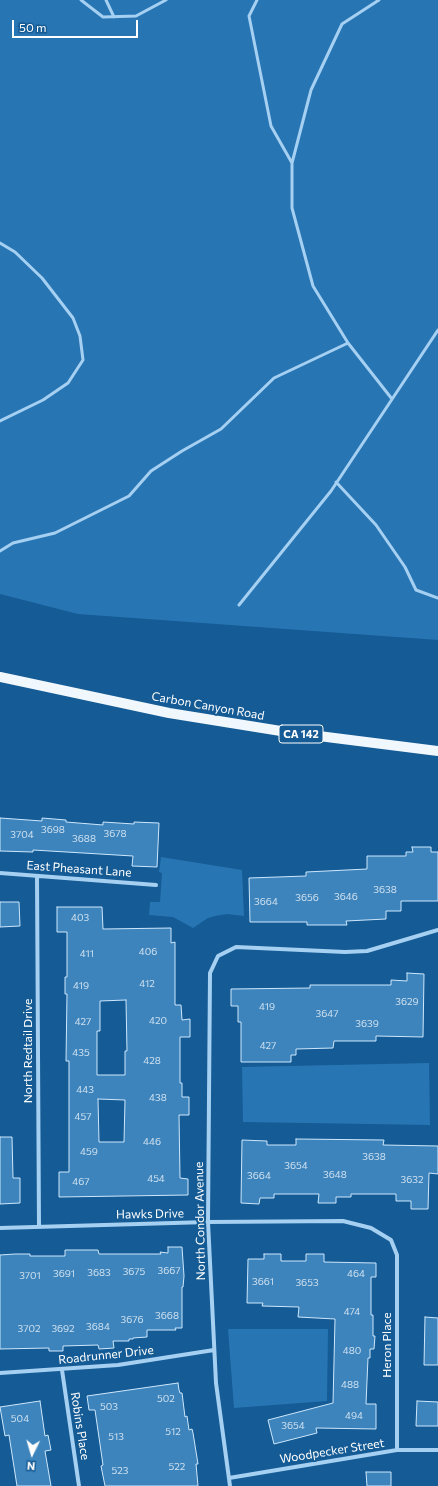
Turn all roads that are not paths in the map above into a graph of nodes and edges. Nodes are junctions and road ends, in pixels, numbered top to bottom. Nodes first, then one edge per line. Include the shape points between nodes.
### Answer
1 (81, 0) edge
2 (106, 0) edge
3 (166, 0) edge
4 (257, 0) edge
5 (379, 0) edge
6 (114, 16) junction
7 (292, 163) junction
8 (0, 243) edge
9 (438, 330) edge
10 (348, 343) junction
11 (392, 399) junction
12 (0, 421) edge
13 (336, 482) junction
14 (0, 551) edge
15 (438, 598) edge
16 (239, 605) dead end
17 (0, 677) edge
18 (436, 750) edge
19 (0, 873) edge
20 (37, 876) junction
21 (156, 885) dead end
22 (438, 930) edge
23 (208, 1222) junction
24 (39, 1227) junction
25 (0, 1228) edge
26 (391, 1240) joint
27 (214, 1350) junction
28 (62, 1370) junction
29 (0, 1373) edge
30 (397, 1450) junction
31 (438, 1450) edge
32 (229, 1478) junction
33 (79, 1486) edge
34 (230, 1486) edge

1 - 6 lane via 103,17
2 - 6 lane
3 - 6 lane via 136,16
4 - 7 lane via 249,16 266,104 271,126
5 - 7 lane via 342,24 311,90
7 - 10 lane via 292,208 313,286
8 - 12 lane via 15,252 42,278 73,318 80,336 83,360 68,383 43,400
9 - 11 lane
10 - 11 lane
10 - 14 lane via 274,378 221,429 151,471 129,496 55,532 13,543
11 - 13 lane
13 - 15 lane via 376,525 406,566 416,590
13 - 16 lane
17 - 18 main road, Carbon Canyon Road / CA 142 via 169,713 287,732
19 - 20 street, East Pheasant Lane
20 - 21 street, East Pheasant Lane
20 - 24 street, North Redtail Drive
22 - 23 street, North Condor Avenue via 367,950 345,952 236,948 218,956 210,973
23 - 24 street, Hawks Drive
23 - 26 street, Hawks Drive via 343,1221 371,1228
23 - 27 street, North Condor Avenue
24 - 25 street, Hawks Drive
26 - 30 street, Heron Place via 397,1255
27 - 28 street, Roadrunner Drive via 118,1365
27 - 32 street, North Condor Avenue
28 - 29 street, Roadrunner Drive
28 - 33 street, Robins Place
30 - 31 street, Woodpecker Street
30 - 32 street, Woodpecker Street
32 - 34 street, North Condor Avenue

